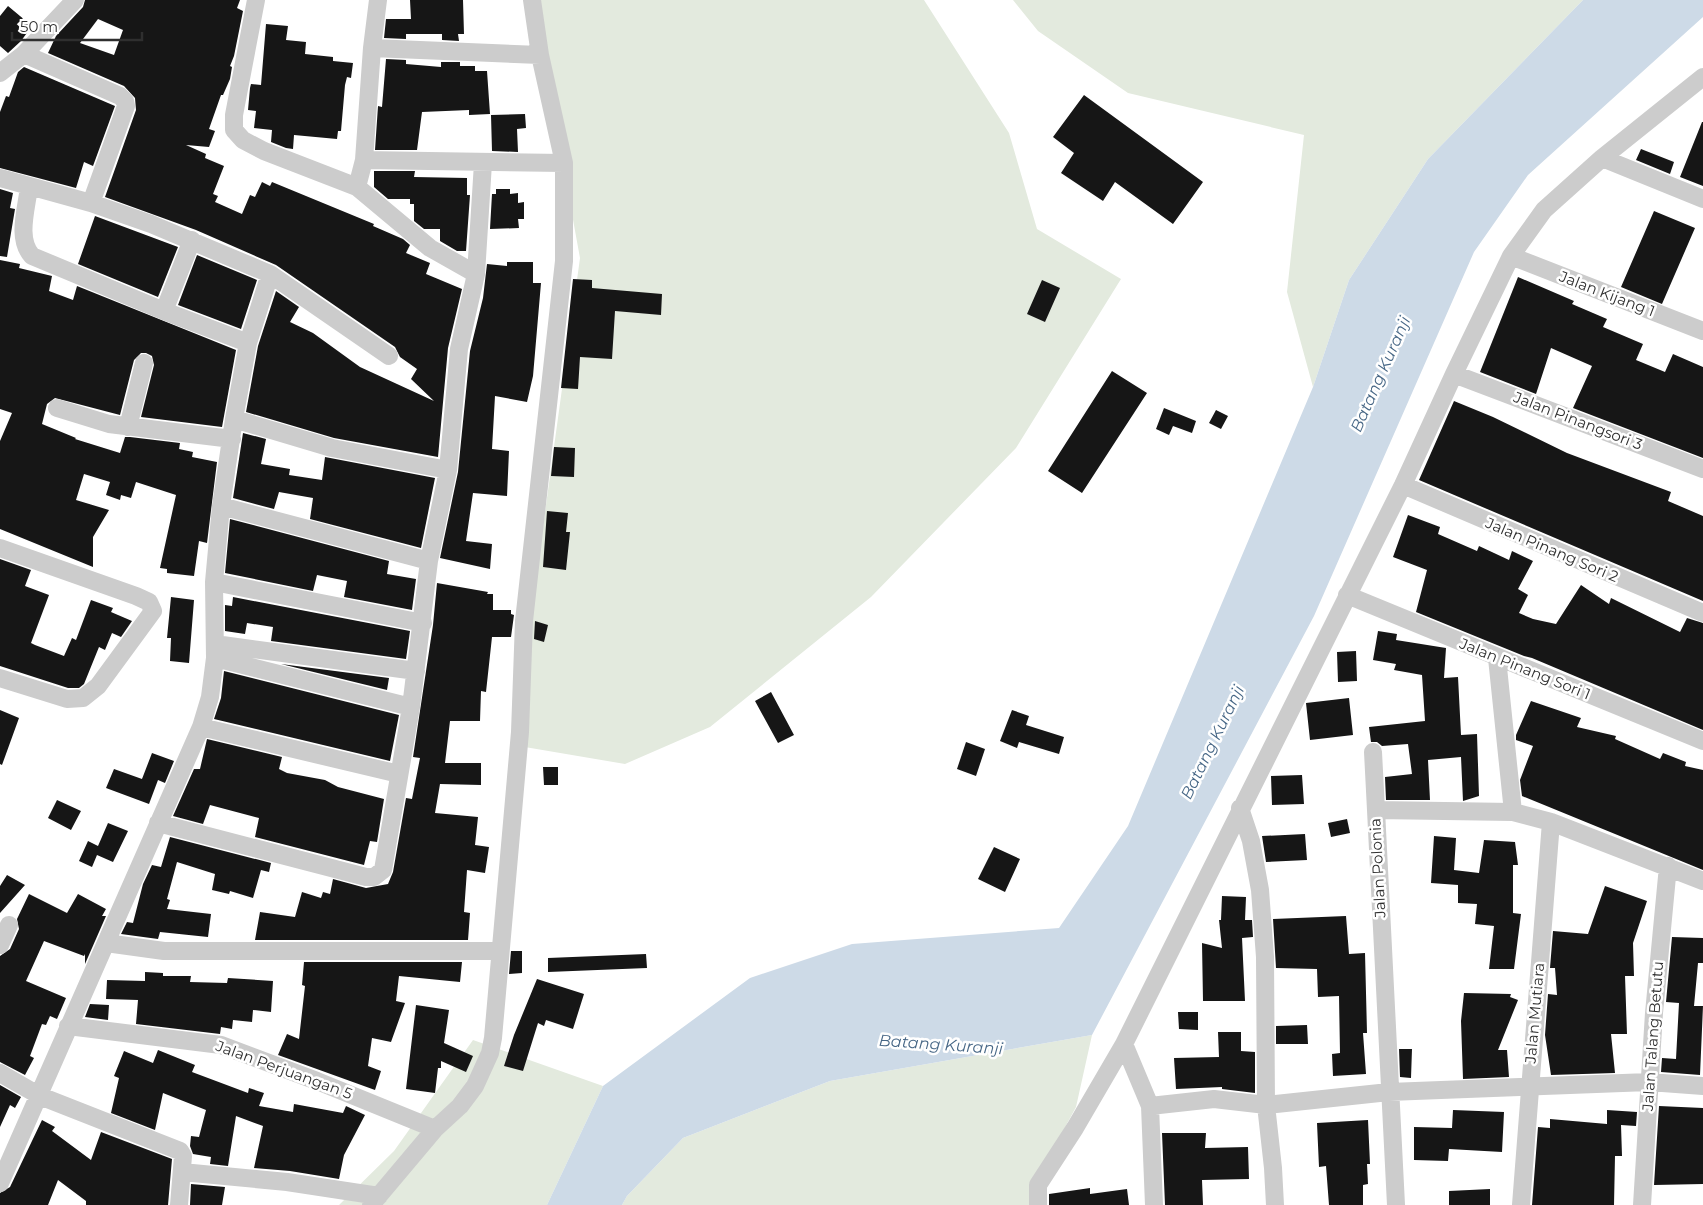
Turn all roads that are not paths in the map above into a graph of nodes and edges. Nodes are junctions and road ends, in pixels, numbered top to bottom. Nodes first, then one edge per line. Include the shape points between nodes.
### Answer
1 (75, 0) edge
2 (256, 0) edge
3 (378, 0) edge
4 (532, 0) edge
5 (372, 48) junction
6 (24, 54) junction
7 (540, 55) junction
8 (0, 73) edge
9 (1703, 77) edge
10 (364, 160) junction
11 (1609, 161) junction
12 (483, 163) junction
13 (564, 163) junction
14 (0, 178) edge
15 (29, 186) junction
16 (356, 187) junction
17 (1703, 199) edge
18 (91, 203) junction
19 (192, 240) junction
20 (1512, 256) junction
21 (270, 274) junction
22 (476, 274) junction
23 (164, 311) junction
24 (1703, 331) edge
25 (248, 343) junction
26 (389, 356) dead end
27 (144, 363) dead end
28 (1454, 374) junction
29 (57, 408) dead end
30 (234, 419) junction
31 (128, 427) junction
32 (232, 439) junction
33 (1703, 469) edge
34 (448, 470) junction
35 (1403, 485) junction
36 (221, 506) junction
37 (0, 548) edge
38 (429, 561) junction
39 (214, 582) junction
40 (1347, 595) junction
41 (1703, 613) edge
42 (423, 623) junction
43 (215, 651) junction
44 (1497, 658) junction
45 (416, 671) junction
46 (0, 678) edge
47 (411, 707) junction
48 (201, 727) junction
49 (1703, 741) edge
50 (1373, 752) dead end
51 (399, 774) junction
52 (1240, 808) junction
53 (1376, 810) junction
54 (1513, 812) junction
55 (1551, 822) junction
56 (158, 823) junction
57 (1668, 866) junction
58 (1703, 881) edge
59 (9, 925) dead end
60 (106, 943) junction
61 (0, 945) edge
62 (499, 950) junction
63 (68, 1026) junction
64 (1124, 1044) junction
65 (0, 1073) edge
66 (1649, 1082) junction
67 (1703, 1086) edge
68 (1529, 1088) junction
69 (1389, 1092) junction
70 (40, 1096) junction
71 (1266, 1105) junction
72 (1150, 1106) junction
73 (434, 1129) junction
74 (182, 1172) junction
75 (0, 1182) edge
76 (375, 1200) edge
77 (179, 1205) edge
78 (1038, 1205) edge
79 (1154, 1205) edge
80 (1274, 1205) edge
81 (1396, 1205) edge
82 (1521, 1205) edge
83 (1642, 1205) edge

1 - 6 street
2 - 16 street via 234,115 234,130 243,140 264,151
3 - 5 street
4 - 7 street
5 - 7 street
5 - 10 street
6 - 8 street
6 - 18 street via 125,101 126,106
7 - 13 street
9 - 11 street
10 - 12 street
10 - 16 street
11 - 17 street
11 - 20 street via 1544,210
12 - 13 street
12 - 22 street
13 - 62 street via 564,261 524,621 520,732
14 - 15 street
15 - 18 street
15 - 23 street via 23,236 26,249 32,256
16 - 22 street via 430,248
18 - 19 street
19 - 21 street
19 - 23 street
20 - 24 street, Jalan Kijang 1
20 - 28 street
21 - 25 street
21 - 26 street
22 - 34 street via 459,349
23 - 25 street
25 - 30 street
27 - 31 street
28 - 33 street, Jalan Pinangsori 3
28 - 35 street
29 - 31 street
30 - 32 street
30 - 34 street via 332,448
31 - 32 street
32 - 36 street
34 - 38 street
35 - 40 street
35 - 41 street, Jalan Pinang Sori 2
36 - 38 street
36 - 39 street
37 - 46 street via 136,596 149,602 153,611 98,686 83,698 67,699
38 - 42 street
39 - 42 street
39 - 43 street
40 - 44 street, Jalan Pinang Sori 1
40 - 52 street
42 - 45 street
43 - 45 street
43 - 47 street
43 - 48 street via 210,697
44 - 49 street, Jalan Pinang Sori 1
44 - 54 street
45 - 47 street
47 - 51 street
48 - 51 street
48 - 56 street
50 - 53 street
51 - 56 street via 386,862 381,874 374,877
52 - 64 street
52 - 71 street via 1253,848 1260,890 1265,957
53 - 54 street, Jalan Polonia
53 - 69 street, Jalan Polonia
54 - 55 street, Jalan Polonia
55 - 57 street, Jalan Polonia
55 - 68 street, Jalan Mutiara
56 - 60 street
57 - 58 street, Jalan Polonia
57 - 66 street, Jalan Talang Betutu
59 - 61 street
60 - 62 street via 164,952
60 - 63 street
62 - 73 street via 490,1053 465,1100
63 - 70 street
63 - 73 street, Jalan Perjuangan 5 via 221,1046 318,1081
64 - 72 street
64 - 78 street via 1038,1185
65 - 70 street
66 - 67 street
66 - 68 street
66 - 83 street, Jalan Talang Betutu
68 - 69 street
68 - 82 street, Jalan Mutiara
69 - 71 street
69 - 81 street, Jalan Polonia
70 - 74 street via 180,1151 183,1156
70 - 75 street
71 - 72 street via 1214,1099
71 - 80 street
72 - 79 street
73 - 76 street
74 - 76 street via 286,1182
74 - 77 street

